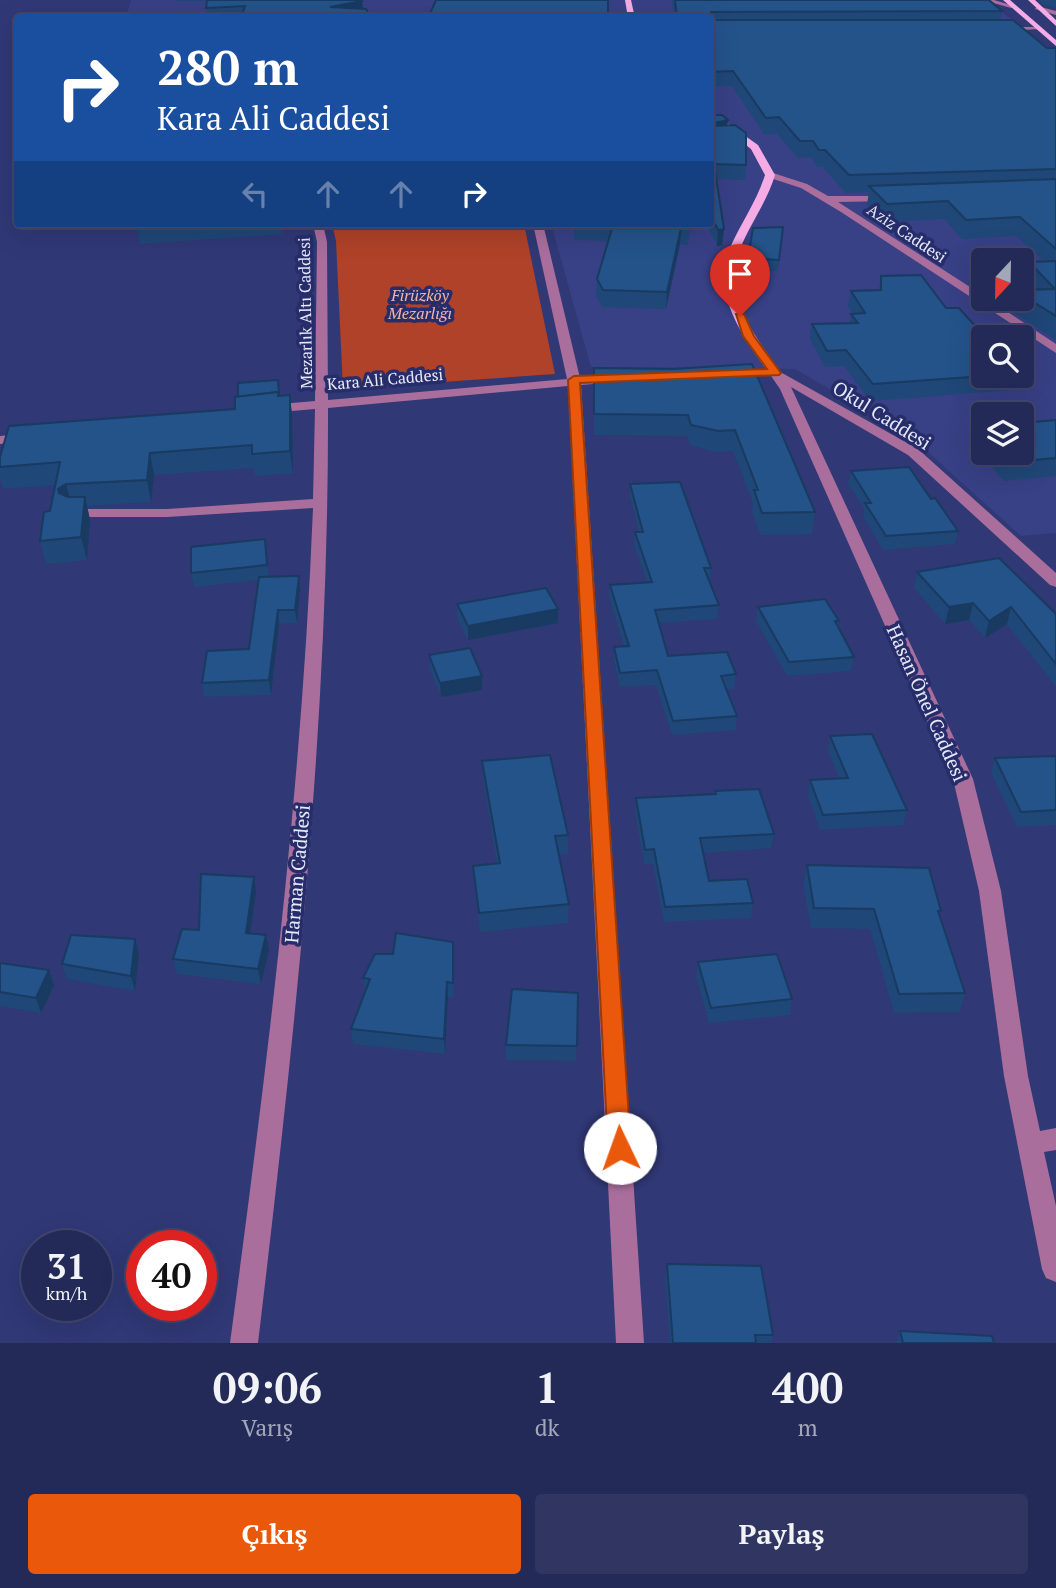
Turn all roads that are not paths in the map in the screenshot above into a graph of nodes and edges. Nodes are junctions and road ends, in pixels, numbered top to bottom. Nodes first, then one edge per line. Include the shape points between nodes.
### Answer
1 (1031, 0) edge
2 (989, 1) edge
3 (1008, 3) edge
4 (978, 4) edge
5 (1037, 8) junction
6 (367, 9) edge
7 (1056, 13) edge
8 (374, 14) edge
9 (1056, 24) edge
10 (1037, 29) junction
11 (995, 30) edge
12 (1056, 44) edge
13 (714, 116) edge
14 (714, 125) edge
15 (726, 125) junction
16 (770, 175) junction
17 (905, 197) edge
18 (826, 199) junction
19 (319, 228) edge
20 (539, 228) edge
21 (1056, 349) edge
22 (768, 373) junction
23 (628, 378) edge
24 (574, 380) junction
25 (322, 402) junction
26 (255, 410) edge
27 (40, 435) edge
28 (0, 440) edge
29 (319, 503) junction
30 (73, 513) edge
31 (1056, 582) edge
32 (1056, 1139) edge
33 (1030, 1144) junction
34 (1056, 1269) edge
35 (244, 1343) edge
36 (630, 1343) edge

1 - 5 main road
2 - 3 street
2 - 4 street
3 - 10 main road
5 - 7 street
5 - 9 main road
6 - 8 street
10 - 11 street
10 - 12 main road
13 - 15 main road
14 - 15 street
15 - 16 main road via 755,146
16 - 18 street, Aziz Caddesi
16 - 22 main road, Hasan Önel Caddesi via 728,272 732,297
17 - 18 street
18 - 21 street, Aziz Caddesi
19 - 25 street, Mezarlık Altı Caddesi
20 - 24 street
22 - 31 street, Okul Caddesi via 913,452
22 - 33 street, Hasan Önel Caddesi via 786,388 963,779 990,891
23 - 24 street, Kara Ali Caddesi
24 - 25 street, Kara Ali Caddesi
24 - 36 street
25 - 26 street, Kara Ali Caddesi
25 - 29 street, Harman Caddesi
27 - 28 street
29 - 30 street via 167,513
29 - 35 street, Harman Caddesi via 315,622 284,1021
32 - 33 street
33 - 34 street, Hasan Önel Caddesi

